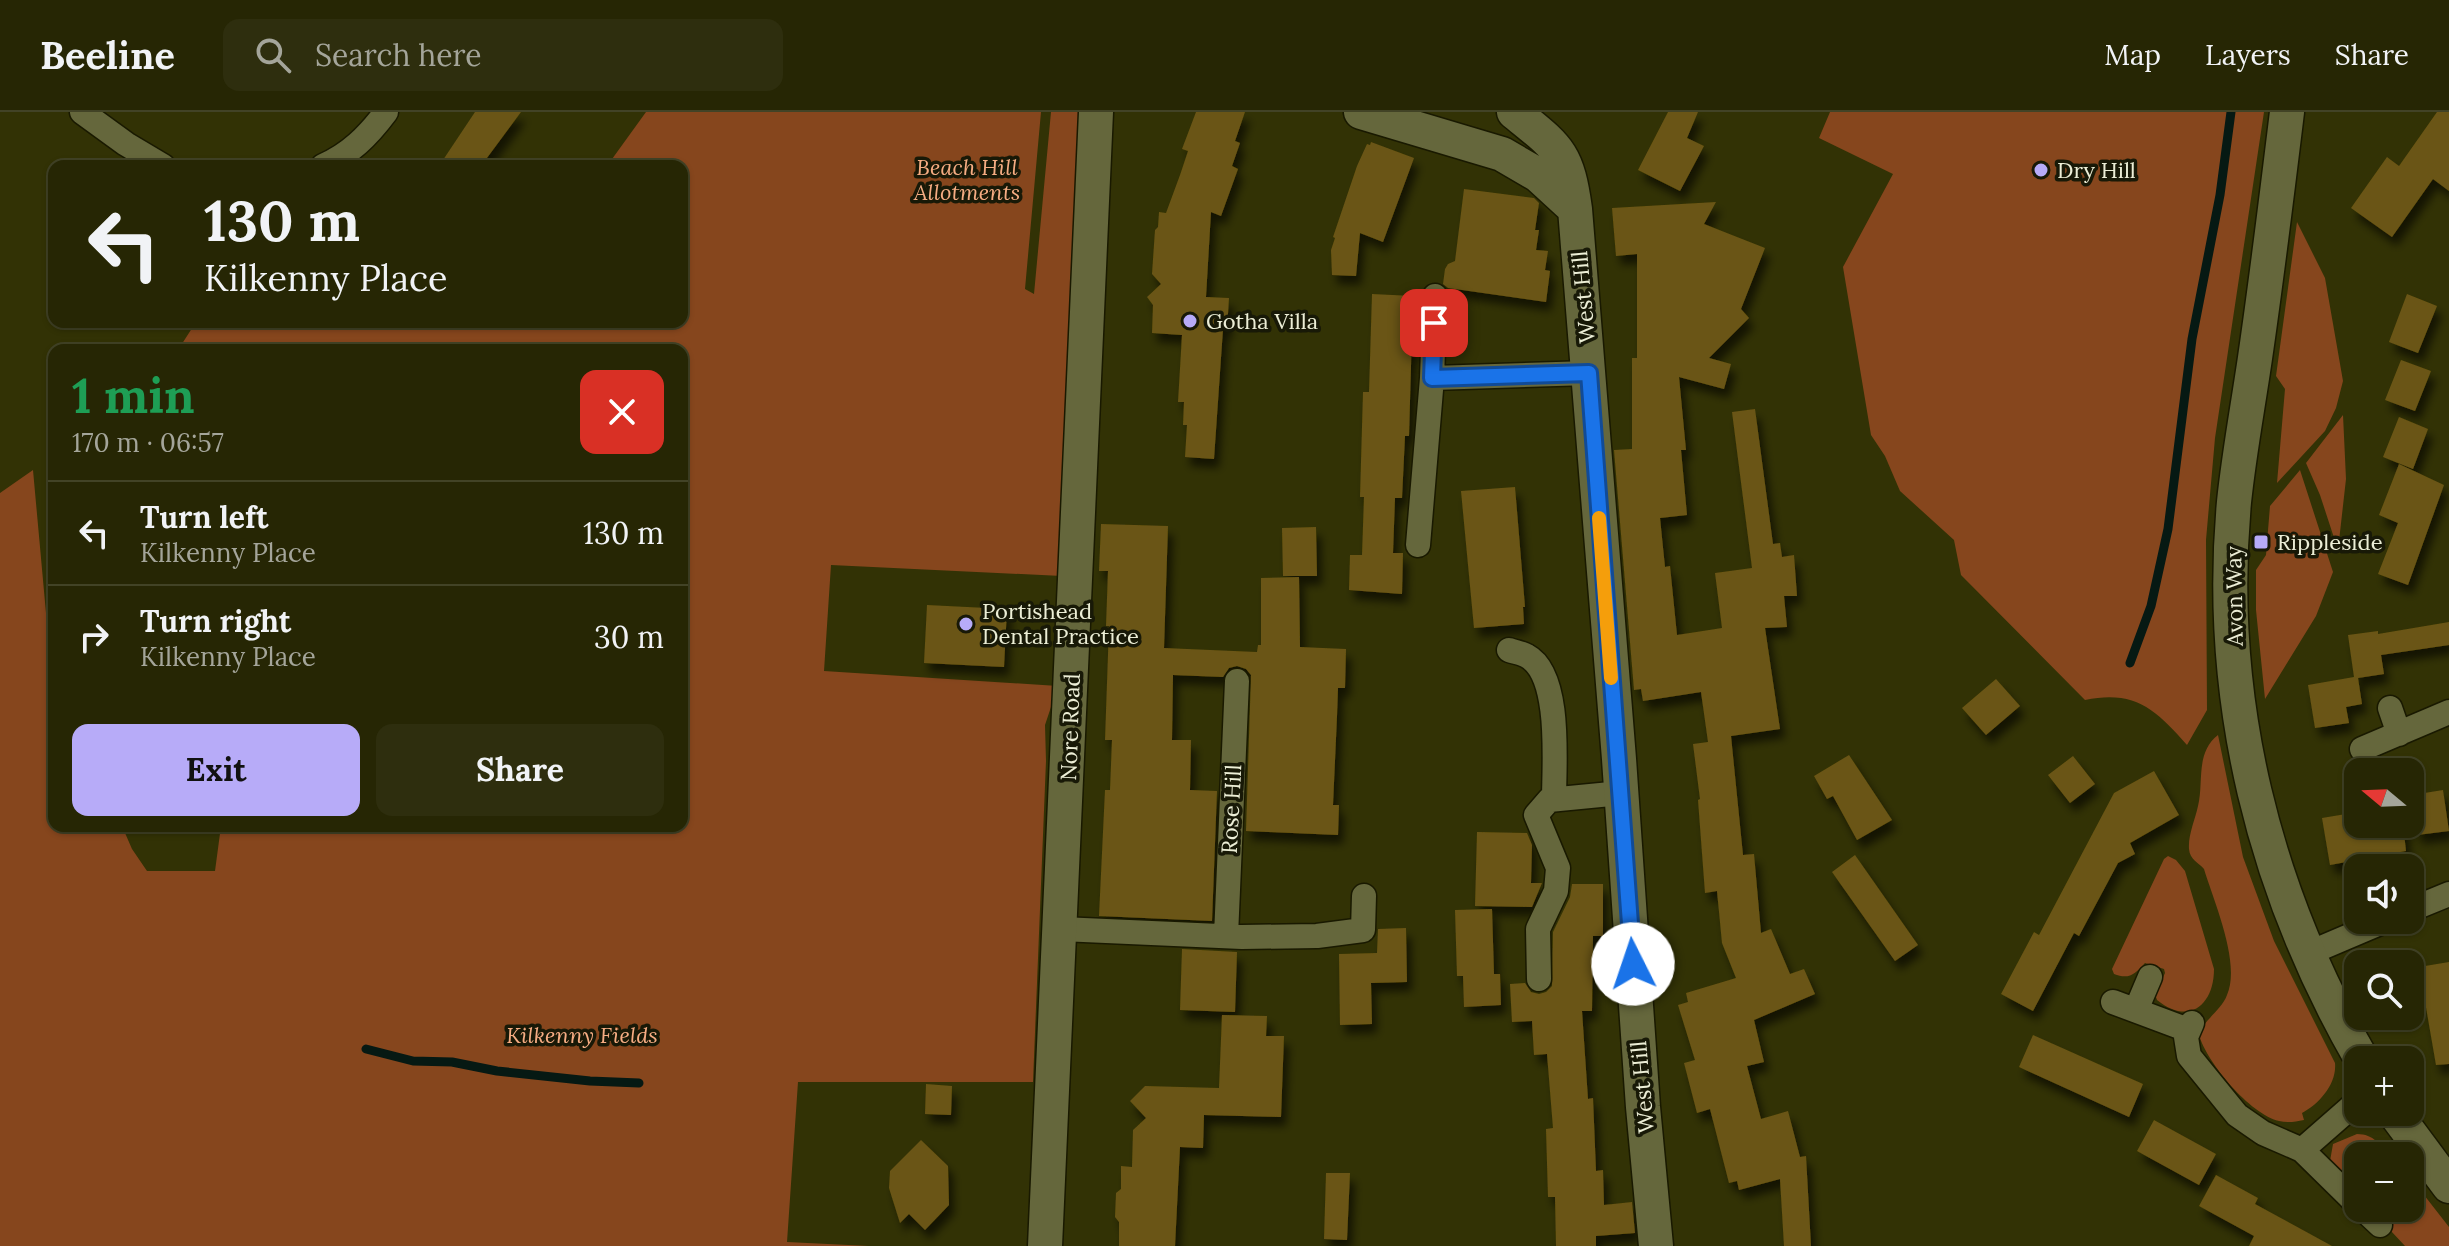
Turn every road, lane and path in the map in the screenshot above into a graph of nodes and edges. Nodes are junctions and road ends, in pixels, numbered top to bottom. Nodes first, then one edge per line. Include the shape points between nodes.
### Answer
1 (82, 112) edge
2 (386, 112) edge
3 (1096, 112) edge
4 (1361, 112) edge
5 (2287, 112) edge
6 (1527, 116) edge
7 (153, 160) edge
8 (333, 160) edge
9 (1575, 209) junction
10 (1435, 296) dead end
11 (1589, 373) junction
12 (1432, 378) junction
13 (1418, 545) dead end
14 (1509, 650) dead end
15 (1237, 681) dead end
16 (2390, 708) dead end
17 (2449, 712) edge
18 (2399, 734) junction
19 (2362, 749) dead end
20 (1621, 793) junction
21 (1554, 799) junction
22 (2449, 894) edge
23 (1364, 896) dead end
24 (2424, 904) edge
25 (1061, 929) junction
26 (2354, 934) edge
27 (1226, 936) junction
28 (2307, 954) junction
29 (2150, 977) dead end
30 (1539, 979) dead end
31 (2354, 1046) edge
32 (2344, 1113) edge
33 (2404, 1126) edge
34 (2302, 1150) junction
35 (2449, 1186) edge
36 (2344, 1191) edge
37 (2377, 1222) edge
38 (2380, 1225) dead end
39 (1045, 1246) edge
40 (1656, 1246) edge

1 - 7 street
2 - 8 street via 369,135
3 - 25 street, Nore Road
4 - 9 street via 1502,154 1538,175
5 - 28 street, Avon Way via 2234,501 2231,614 2254,794 2268,849
6 - 9 street, West Hill via 1563,157
9 - 11 street, West Hill
10 - 12 street
11 - 12 street
11 - 20 street, West Hill
12 - 13 street via 1414,514
14 - 21 street via 1530,658 1548,686
15 - 27 street, Rose Hill
16 - 18 street
17 - 18 street
18 - 19 street
20 - 21 street
20 - 40 street, West Hill
21 - 30 street via 1536,815 1558,868 1556,891 1538,929
22 - 24 street
23 - 27 street via 1363,930
25 - 27 street
25 - 39 street, Nore Road
26 - 28 street
28 - 31 street, Avon Way
29 - 34 street via 2124,1006 2190,1026 2185,1042 2189,1056 2237,1115
32 - 34 street
33 - 35 street
34 - 36 street
37 - 38 street

